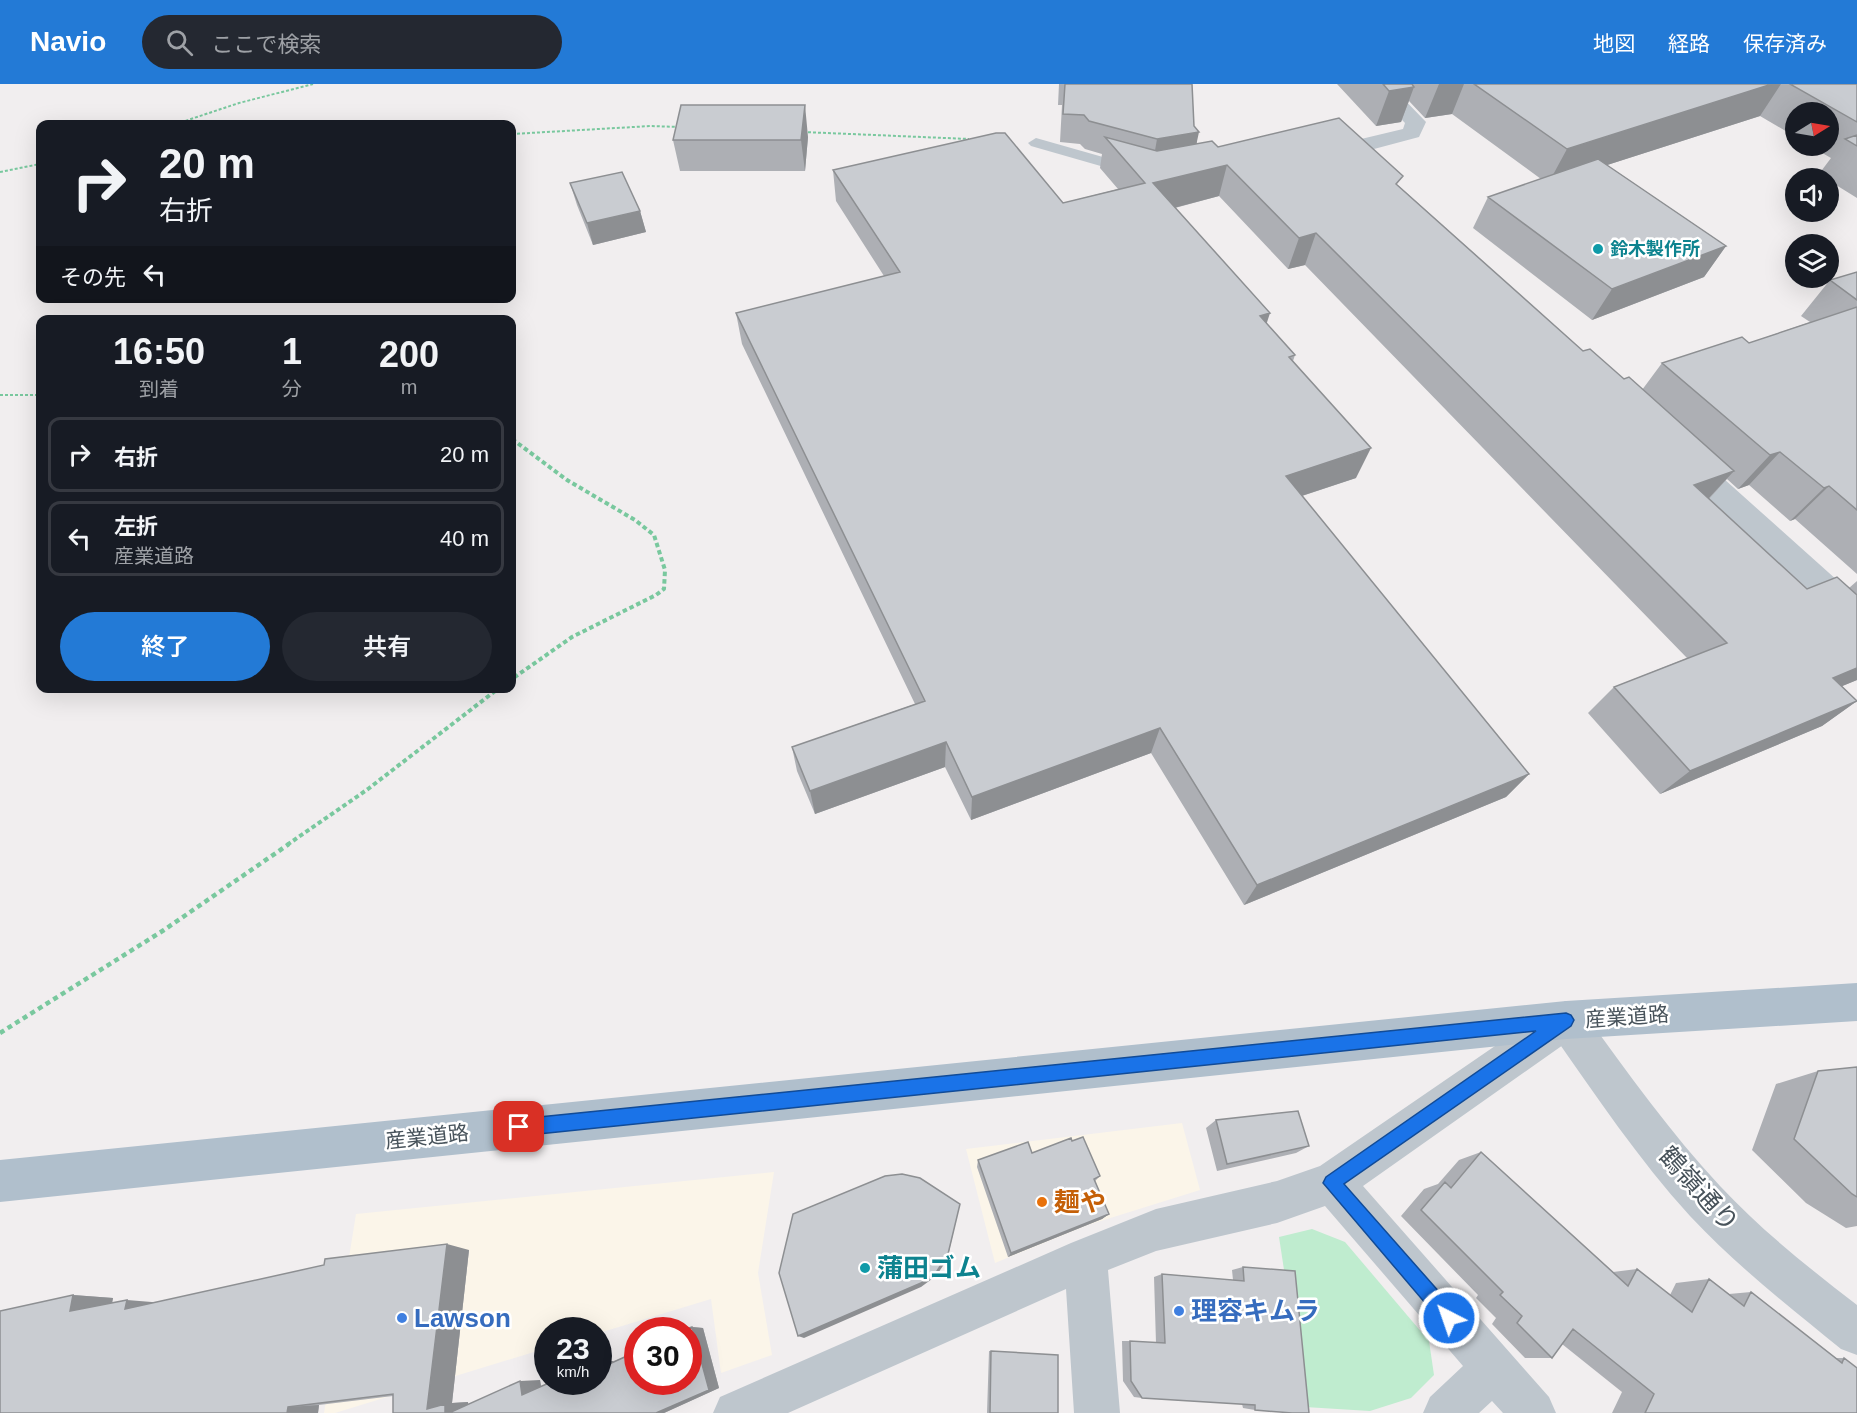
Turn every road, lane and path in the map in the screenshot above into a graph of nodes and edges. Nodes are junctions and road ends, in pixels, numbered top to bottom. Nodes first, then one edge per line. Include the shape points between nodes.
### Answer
1 (313, 84) edge
2 (1367, 84) edge
3 (189, 120) edge
4 (686, 127) edge
5 (802, 132) edge
6 (516, 134) edge
7 (1036, 143) joint
8 (36, 165) edge
9 (0, 172) edge
10 (1152, 175) edge
11 (1377, 180) edge
12 (0, 395) edge
13 (36, 395) edge
14 (516, 442) edge
15 (1671, 448) edge
16 (1857, 616) edge
17 (516, 676) edge
18 (493, 693) edge
19 (1857, 1002) edge
20 (1566, 1020) junction
21 (0, 1033) edge
22 (0, 1181) edge
23 (1332, 1183) junction
24 (1086, 1258) junction
25 (1857, 1333) edge
26 (1494, 1368) junction
27 (745, 1411) edge
28 (1096, 1413) edge
29 (1446, 1413) edge
30 (1533, 1413) edge

1 - 3 path
2 - 11 street via 1390,96 1416,122 1412,133 1339,145
4 - 6 path
5 - 7 path
7 - 10 lane
8 - 9 path
12 - 13 path
14 - 17 path via 654,536 665,570 664,589 654,597 591,626
15 - 16 street
18 - 21 path via 368,789 183,917
19 - 20 main road, 産業道路
20 - 22 main road, 産業道路
20 - 23 street
20 - 25 street, 鶴嶺通り via 1688,1182 1775,1268
23 - 24 street via 1276,1202 1156,1230
23 - 26 street
24 - 27 street
24 - 28 street
26 - 29 street
26 - 30 street

